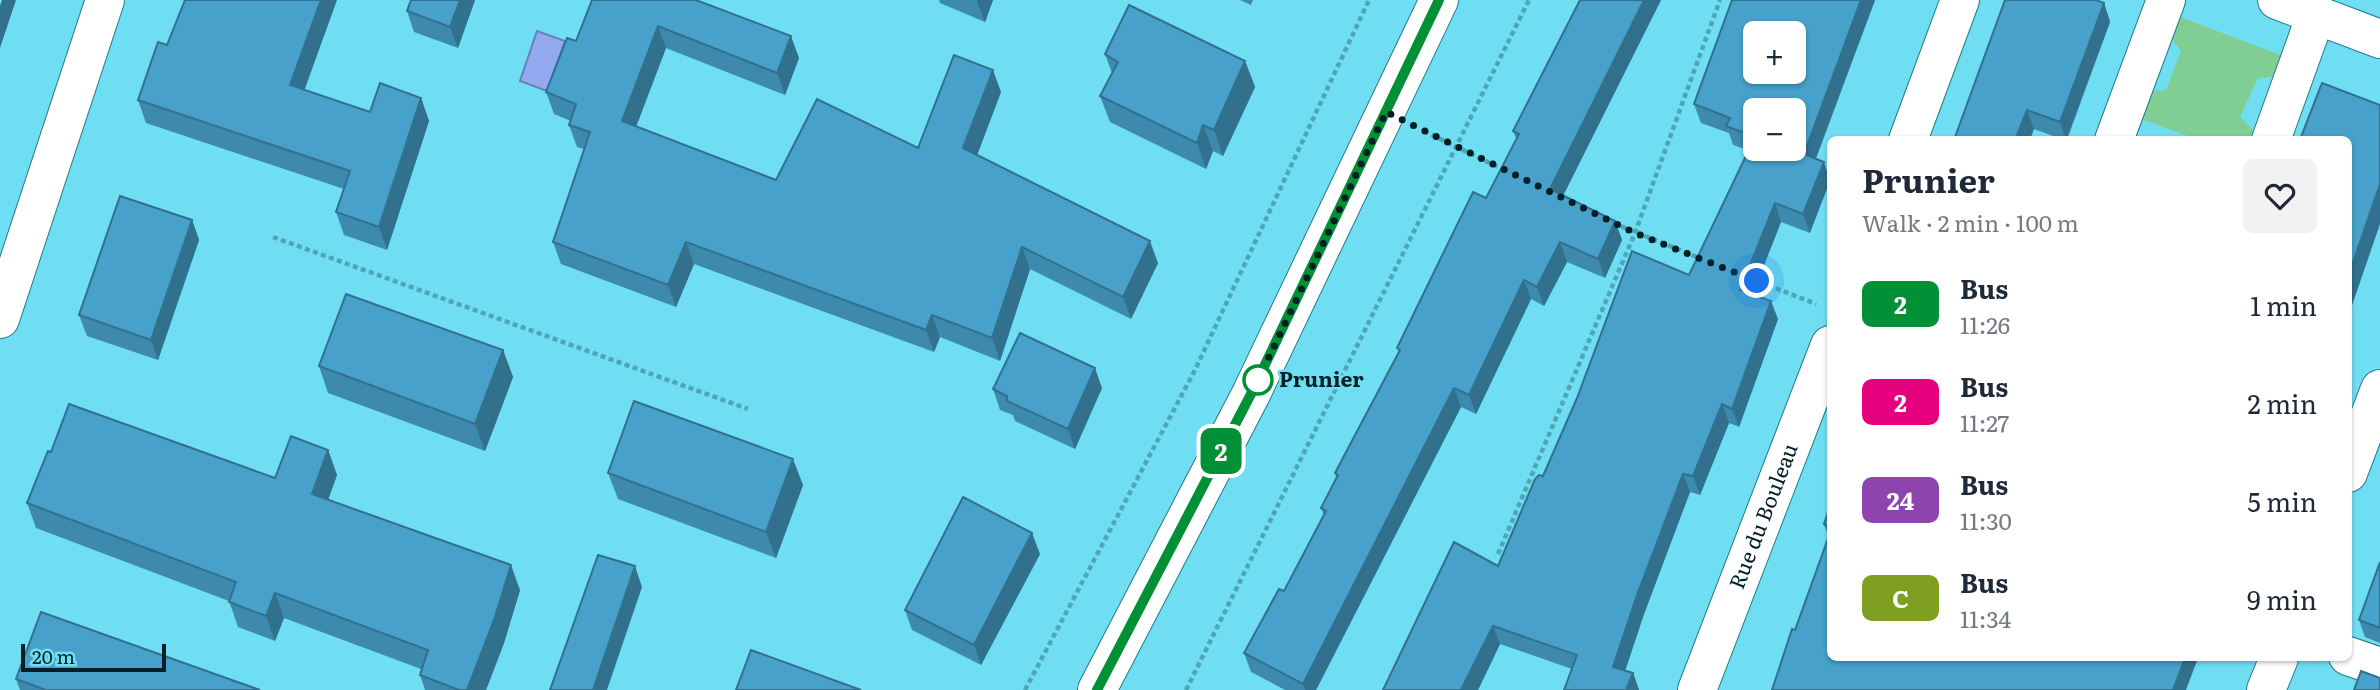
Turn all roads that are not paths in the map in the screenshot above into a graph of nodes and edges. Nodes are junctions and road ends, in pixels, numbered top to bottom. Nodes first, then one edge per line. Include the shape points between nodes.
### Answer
1 (106, 0) edge
2 (1439, 0) edge
3 (1960, 0) edge
4 (2166, 0) edge
5 (2277, 0) edge
6 (2316, 15) junction
7 (2380, 38) edge
8 (1909, 136) edge
9 (2115, 136) edge
10 (2272, 136) edge
11 (0, 318) edge
12 (1827, 353) edge
13 (2380, 390) edge
14 (2352, 463) edge
15 (2352, 657) edge
16 (2278, 661) edge
17 (2380, 667) edge
18 (1097, 690) edge
19 (1697, 690) edge
20 (2266, 690) edge

1 - 11 street
2 - 18 street via 1251,394
3 - 8 street
4 - 9 street
5 - 6 street
6 - 7 street
6 - 10 street
12 - 19 street, Rue du Bouleau
13 - 14 street
15 - 17 street
16 - 20 street

